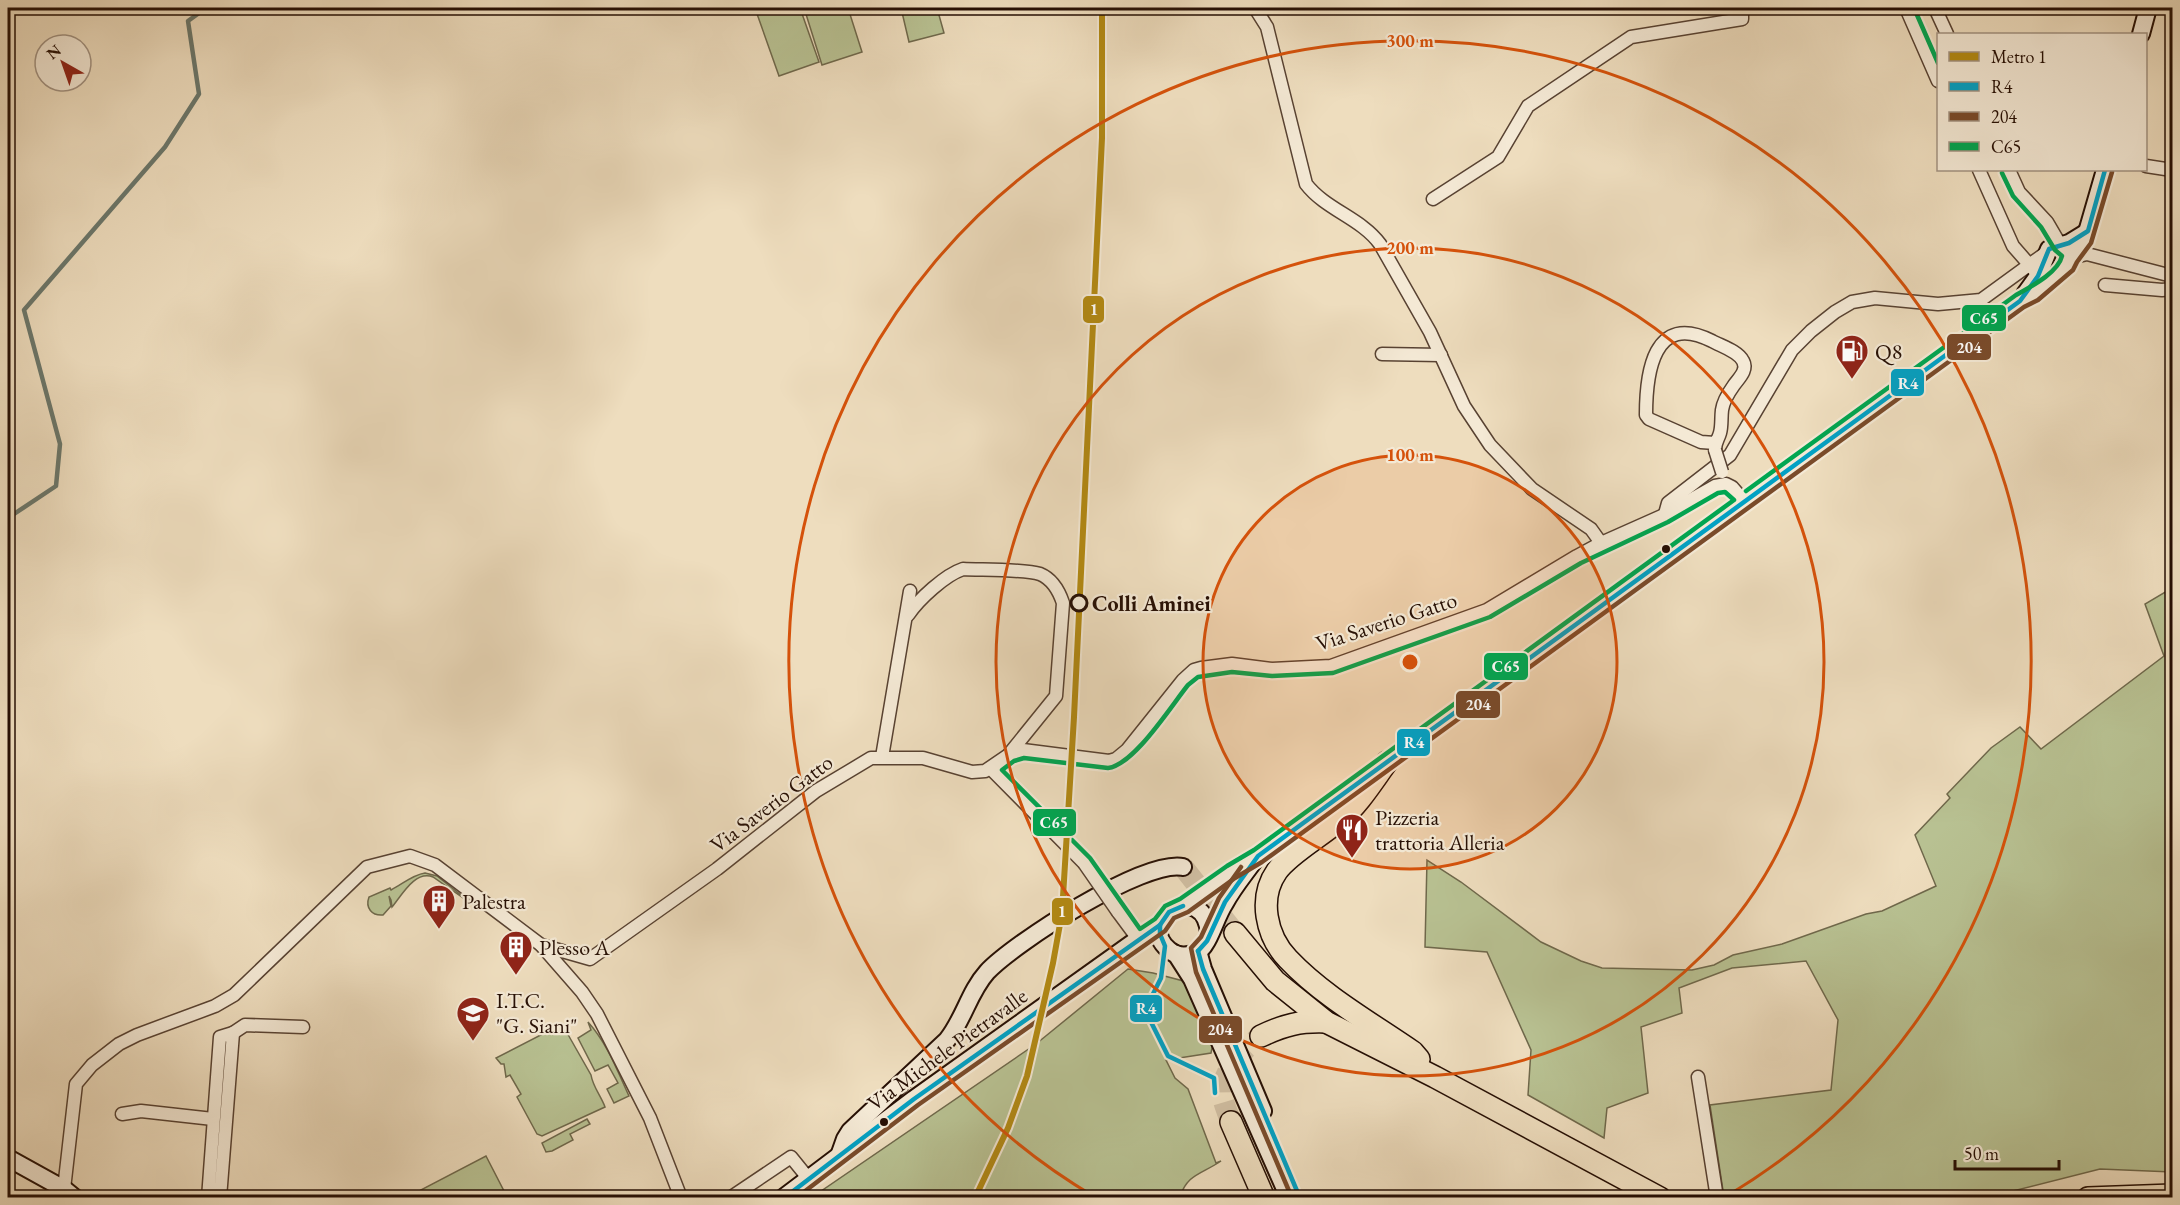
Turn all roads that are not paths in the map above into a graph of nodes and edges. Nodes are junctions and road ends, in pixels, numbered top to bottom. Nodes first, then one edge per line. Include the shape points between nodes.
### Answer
1 (1255, 8) edge
2 (1742, 8) edge
3 (1904, 8) edge
4 (1935, 8) edge
5 (2148, 8) edge
6 (1947, 33) edge
7 (2141, 33) edge
8 (1937, 79) edge
9 (2147, 166) edge
10 (2172, 170) edge
11 (1978, 171) edge
12 (2009, 171) edge
13 (2105, 171) edge
14 (1433, 199) dead end
15 (2051, 261) junction
16 (2172, 276) edge
17 (2105, 285) dead end
18 (2172, 289) edge
19 (2020, 301) junction
20 (1382, 354) dead end
21 (1441, 356) junction
22 (1715, 447) junction
23 (1726, 484) junction
24 (1745, 502) junction
25 (1664, 515) junction
26 (1601, 543) junction
27 (910, 591) dead end
28 (908, 615) junction
29 (1010, 754) junction
30 (882, 757) junction
31 (1387, 762) junction
32 (991, 769) junction
33 (1258, 856) junction
34 (1183, 867) dead end
35 (1184, 906) junction
36 (1160, 926) junction
37 (1209, 933) junction
38 (1235, 933) tunnel mouth
39 (1138, 939) junction
40 (541, 945) junction
41 (1198, 951) junction
42 (1176, 954) junction
43 (1326, 1022) junction
44 (303, 1027) dead end
45 (233, 1033) junction
46 (1261, 1036) tunnel mouth
47 (1435, 1077) junction
48 (1698, 1077) dead end
49 (122, 1114) dead end
50 (213, 1119) junction
51 (1231, 1122) tunnel mouth
52 (839, 1156) junction
53 (8, 1158) edge
54 (808, 1178) junction
55 (70, 1193) edge
56 (2172, 1195) edge
57 (208, 1197) edge
58 (220, 1197) edge
59 (681, 1197) edge
60 (730, 1197) edge
61 (783, 1197) edge
62 (1264, 1197) edge
63 (1289, 1197) edge
64 (1300, 1197) edge
65 (1660, 1197) edge
66 (1717, 1197) edge
67 (2088, 1197) edge

1 - 21 street via 1268,27 1306,184 1316,196 1373,235
2 - 14 street via 1742,19 1631,37 1528,106 1498,157
3 - 8 street
4 - 6 street
5 - 7 main road
9 - 10 street
11 - 15 street via 2013,246
12 - 15 street via 2019,192 2047,222
13 - 15 main road via 2082,244
15 - 16 street via 2087,254
15 - 19 main road
15 - 19 main road via 2034,294
15 - 25 street via 1973,302 1938,304 1875,298 1852,302 1835,312 1792,350 1730,454 1668,503
17 - 18 street
19 - 24 main road
20 - 21 street
21 - 26 street via 1464,406 1490,445 1532,489 1591,529
22 - 22 street via 1722,408 1742,374 1743,361 1694,334 1671,337 1656,349 1651,362 1646,415
22 - 23 street, bridge
23 - 24 street
23 - 25 street, Via Saverio Gatto via 1708,488
24 - 31 main road
25 - 26 street, Via Saverio Gatto
26 - 29 street, Via Saverio Gatto via 1487,610 1331,666 1272,669 1232,664 1194,670 1116,759 1023,750
27 - 28 street
28 - 29 street via 916,603 963,569 1039,574 1054,585 1063,603 1056,696
28 - 30 street
29 - 32 street
30 - 32 street, Via Saverio Gatto via 923,758 972,772
30 - 40 street, Via Saverio Gatto via 871,758 816,790 717,869 590,959
31 - 33 main road
31 - 47 highway via 1344,817 1277,871 1269,887 1266,913 1274,939 1287,958 1330,995 1413,1052
32 - 39 street, bridge via 1084,863
33 - 35 main road
33 - 37 main road via 1225,902
34 - 52 main road via 1167,866 1115,887 1043,928 987,971 947,1040 850,1131
35 - 36 main road via 1169,912
35 - 37 main road via 1200,911
36 - 39 main road, Via Michele Pietravalle
36 - 42 main road via 1162,942
37 - 41 main road
38 - 43 highway via 1275,981
39 - 52 main road, Via Michele Pietravalle
40 - 55 street via 435,865 410,856 367,867 234,995 137,1035 92,1065 76,1084
40 - 59 street via 597,1014 651,1118
41 - 42 main road
41 - 64 main road
42 - 63 main road via 1192,979
43 - 46 highway via 1281,1026
43 - 47 highway
44 - 45 street via 245,1025
45 - 50 street via 220,1037
45 - 58 street
47 - 65 highway
48 - 66 street
49 - 50 street via 141,1111
50 - 57 street
51 - 62 highway
52 - 54 main road, Via Michele Pietravalle
53 - 55 main road
54 - 60 street via 792,1156
54 - 61 main road, Via Michele Pietravalle
56 - 67 highway

